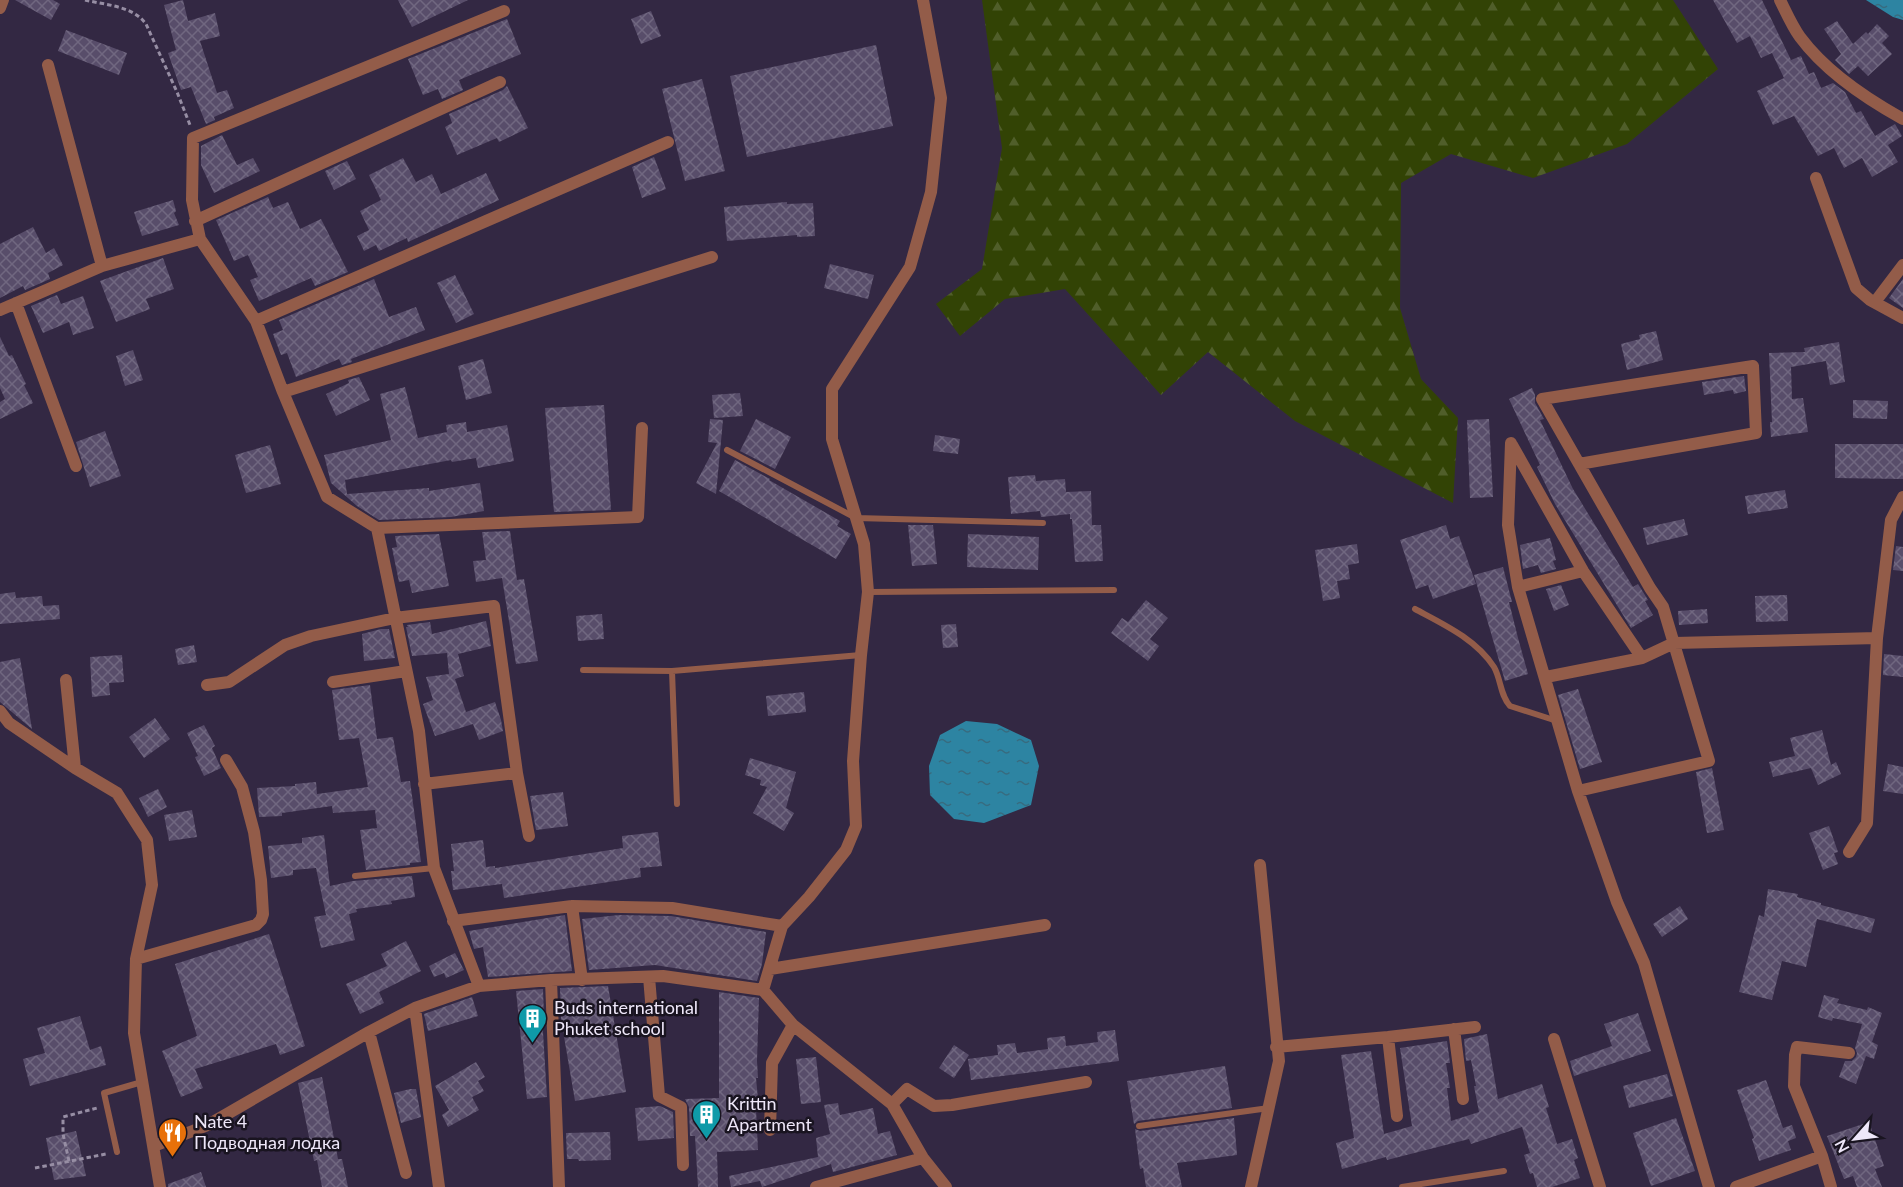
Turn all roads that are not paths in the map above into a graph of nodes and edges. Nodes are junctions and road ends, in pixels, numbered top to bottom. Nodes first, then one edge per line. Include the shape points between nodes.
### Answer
1 (3, 0) edge
2 (923, 0) edge
3 (1780, 0) edge
4 (0, 8) edge
5 (504, 11) dead end
6 (48, 65) dead end
7 (500, 82) dead end
8 (1903, 119) edge
9 (668, 142) dead end
10 (1816, 178) dead end
11 (195, 221) junction
12 (200, 239) junction
13 (712, 257) dead end
14 (1903, 265) edge
15 (102, 266) junction
16 (1875, 302) junction
17 (16, 303) junction
18 (0, 310) edge
19 (1903, 318) edge
20 (256, 321) junction
21 (283, 392) junction
22 (642, 428) dead end
23 (727, 450) dead end
24 (1579, 464) junction
25 (76, 466) dead end
26 (1903, 497) edge
27 (856, 518) junction
28 (1043, 524) dead end
29 (377, 528) junction
30 (1583, 571) junction
31 (1518, 587) junction
32 (1114, 590) dead end
33 (868, 592) junction
34 (1415, 609) dead end
35 (395, 618) junction
36 (1877, 638) junction
37 (1674, 642) junction
38 (861, 655) junction
39 (1642, 658) junction
40 (583, 670) dead end
41 (672, 670) junction
42 (406, 671) junction
43 (1546, 676) junction
44 (66, 680) dead end
45 (333, 682) dead end
46 (207, 685) dead end
47 (0, 711) edge
48 (1558, 722) junction
49 (226, 760) dead end
50 (75, 768) junction
51 (517, 773) junction
52 (424, 784) junction
53 (1578, 791) junction
54 (677, 804) dead end
55 (529, 836) dead end
56 (1849, 852) dead end
57 (1260, 865) dead end
58 (434, 868) junction
59 (355, 876) dead end
60 (572, 906) junction
61 (453, 921) junction
62 (1045, 925) dead end
63 (782, 926) junction
64 (136, 959) junction
65 (770, 969) junction
66 (649, 977) junction
67 (551, 980) junction
68 (582, 980) junction
69 (479, 986) junction
70 (763, 990) junction
71 (415, 1008) junction
72 (793, 1025) junction
73 (1475, 1027) dead end
74 (1454, 1029) junction
75 (369, 1032) junction
76 (1388, 1037) junction
77 (1554, 1039) dead end
78 (1276, 1047) junction
79 (1849, 1053) dead end
80 (142, 1082) junction
81 (1086, 1082) dead end
82 (1463, 1099) dead end
83 (892, 1104) junction
84 (1269, 1108) junction
85 (1397, 1116) dead end
86 (1139, 1126) dead end
87 (770, 1130) dead end
88 (154, 1146) junction
89 (117, 1152) road end
90 (1822, 1156) junction
91 (923, 1158) junction
92 (683, 1165) dead end
93 (1504, 1171) dead end
94 (405, 1173) dead end
95 (160, 1187) edge
96 (439, 1187) edge
97 (559, 1187) edge
98 (816, 1187) edge
99 (946, 1187) edge
100 (1251, 1187) edge
101 (1402, 1187) edge
102 (1600, 1187) edge
103 (1709, 1187) edge
104 (1736, 1187) edge
105 (1831, 1187) edge

1 - 4 street
2 - 27 street via 941,98 931,192 910,267 832,389 832,439
3 - 8 street via 1800,37 1836,76
5 - 11 street via 193,138
6 - 15 street
7 - 11 street
9 - 20 street
10 - 16 street via 1856,288
11 - 12 street
12 - 15 street
12 - 20 street
13 - 21 street
14 - 16 street
15 - 17 street
16 - 19 street
17 - 18 street
17 - 25 street
20 - 21 street
21 - 29 street via 327,497
22 - 29 street via 638,517
23 - 27 lane
24 - 24 street via 1542,399 1753,366 1756,433
24 - 37 street via 1663,608
26 - 36 street via 1891,520
27 - 28 lane
27 - 33 street via 864,544
29 - 35 street
30 - 31 street
30 - 31 street via 1511,444 1508,525
30 - 39 street
31 - 43 street
32 - 33 lane
33 - 38 street
34 - 48 lane via 1453,628 1493,665 1510,706
35 - 42 street
35 - 46 street via 285,645 230,682
35 - 51 street via 494,606
36 - 37 street
36 - 56 street via 1867,823
37 - 39 street
37 - 53 street via 1708,761
38 - 41 lane
38 - 63 street via 853,761 856,826 846,850
39 - 43 street
40 - 41 lane
41 - 54 lane
42 - 45 street
42 - 52 street via 419,731
43 - 48 street
44 - 50 street
47 - 50 street via 9,723
48 - 53 street
49 - 64 street via 242,787 250,814 261,880 261,920 256,925
50 - 64 street via 117,793 147,840 153,885
51 - 52 street
51 - 55 street
52 - 58 street
53 - 103 street via 1617,902 1644,963
57 - 78 street
58 - 59 lane
58 - 61 street
60 - 61 street
60 - 63 street via 672,908
60 - 68 street
61 - 69 street
62 - 65 street
63 - 65 street
64 - 80 street via 134,1033
65 - 70 street
66 - 68 street
66 - 70 street
66 - 92 street via 658,1096 681,1107
67 - 68 street
67 - 69 street
67 - 97 street
69 - 71 street
70 - 72 street
71 - 75 street
71 - 96 street
72 - 83 street
72 - 87 street via 772,1063
73 - 74 street
74 - 76 street
74 - 82 street
75 - 88 street via 208,1125
75 - 94 street
76 - 78 street
76 - 85 street
77 - 102 street
78 - 84 street via 1279,1060
79 - 90 street via 1797,1047 1794,1086
80 - 88 street
80 - 89 lane via 104,1094
81 - 83 street via 943,1106 934,1106 908,1089
83 - 91 street
84 - 86 lane
84 - 100 street
88 - 95 street
90 - 104 street
90 - 105 street
91 - 98 street
91 - 99 street
93 - 101 lane

